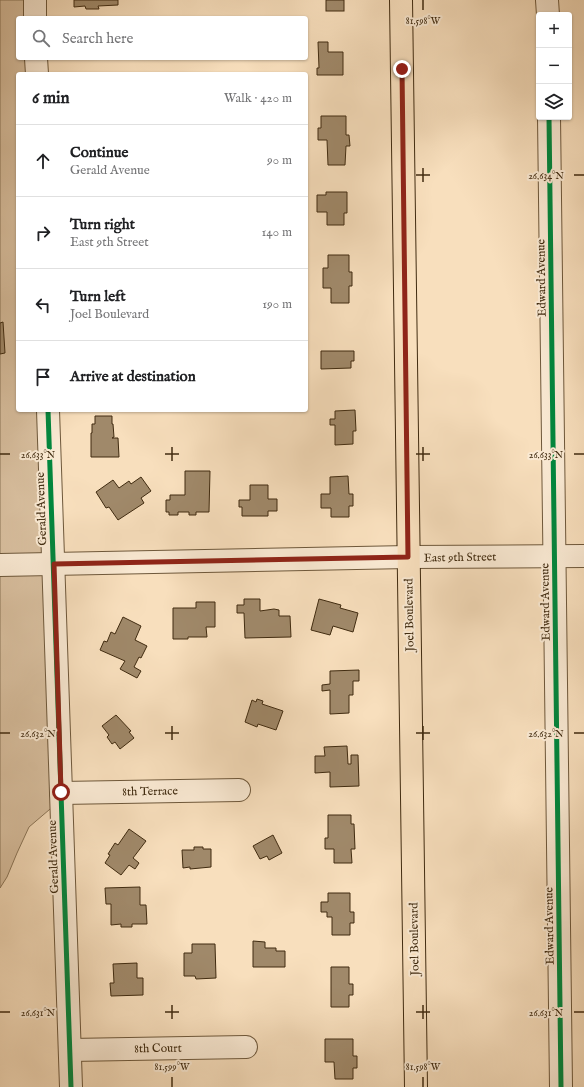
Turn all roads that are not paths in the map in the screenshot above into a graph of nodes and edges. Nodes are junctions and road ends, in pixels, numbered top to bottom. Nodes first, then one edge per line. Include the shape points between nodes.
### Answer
1 (35, 0) edge
2 (401, 0) edge
3 (547, 0) edge
4 (548, 12) edge
5 (35, 16) edge
6 (36, 60) edge
7 (37, 72) edge
8 (549, 120) edge
9 (48, 412) edge
10 (554, 555) junction
11 (584, 556) edge
12 (408, 557) junction
13 (54, 564) junction
14 (0, 565) edge
15 (239, 790) dead end
16 (61, 792) junction
17 (246, 1047) dead end
18 (70, 1050) junction
19 (71, 1087) edge
20 (416, 1087) edge
21 (561, 1087) edge

1 - 5 street
2 - 12 main road, Joel Boulevard
3 - 4 street
6 - 7 street
8 - 10 street, Edward Avenue
9 - 13 street, Gerald Avenue
10 - 11 street, East 9th Street
10 - 12 street, East 9th Street
10 - 21 street, Edward Avenue
12 - 13 street, East 9th Street
12 - 20 main road, Joel Boulevard
13 - 14 street, East 9th Street
13 - 16 street, Gerald Avenue
15 - 16 street, 8th Terrace
16 - 18 street, Gerald Avenue
17 - 18 street, 8th Court
18 - 19 street, Gerald Avenue

